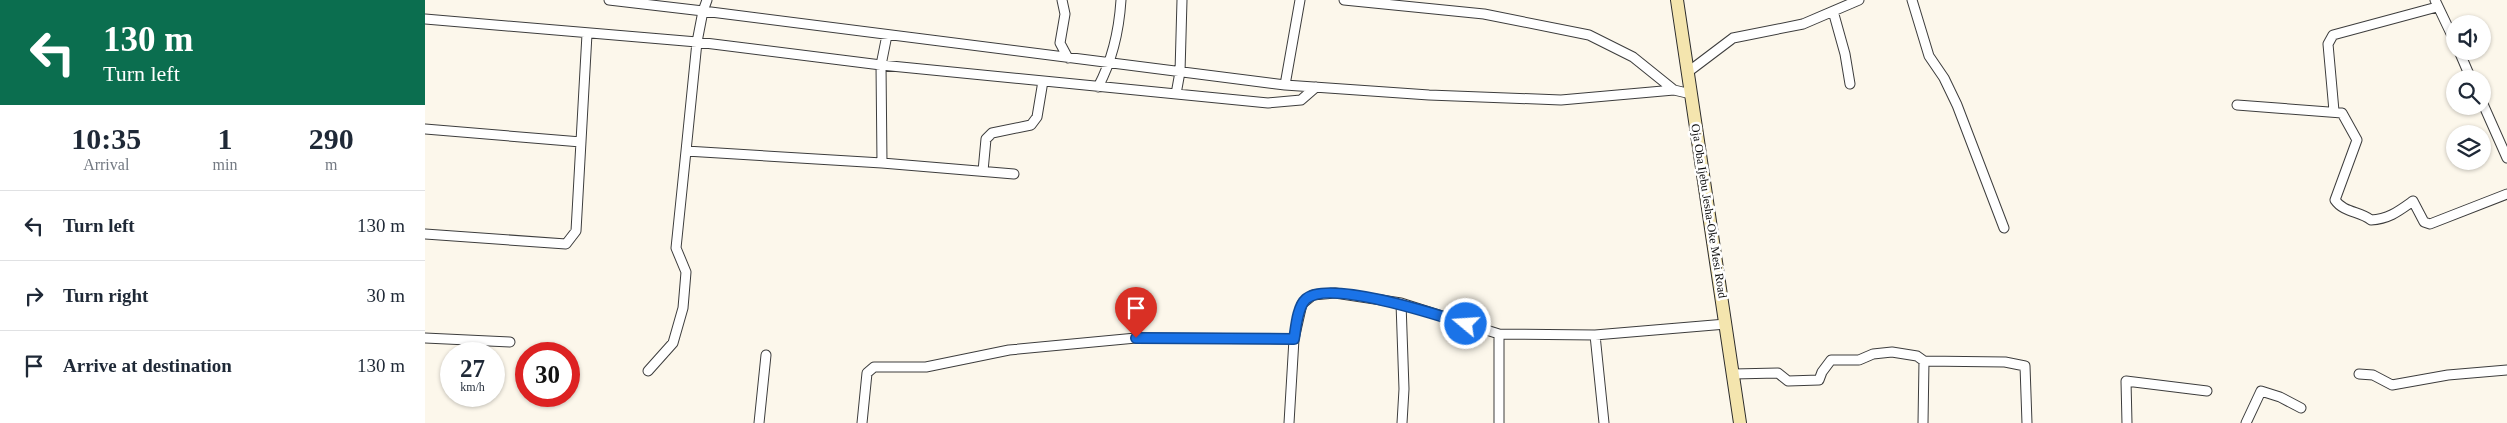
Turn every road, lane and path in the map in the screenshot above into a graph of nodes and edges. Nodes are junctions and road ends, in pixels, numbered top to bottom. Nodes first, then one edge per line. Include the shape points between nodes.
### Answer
1 (609, 0) edge
2 (707, 0) edge
3 (1062, 0) edge
4 (1121, 0) edge
5 (1182, 0) edge
6 (1300, 0) edge
7 (1345, 0) edge
8 (1677, 0) edge
9 (1859, 0) edge
10 (1912, 0) edge
11 (1419, 4) edge
12 (2436, 4) edge
13 (703, 11) junction
14 (1833, 11) junction
15 (425, 19) edge
16 (2446, 24) edge
17 (587, 34) junction
18 (887, 35) junction
19 (697, 42) junction
20 (1068, 58) junction
21 (1110, 63) junction
22 (881, 65) junction
23 (1180, 72) junction
24 (1688, 72) junction
25 (1043, 81) junction
26 (1850, 84) dead end
27 (1285, 85) junction
28 (1098, 87) junction
29 (1316, 87) junction
30 (1674, 90) junction
31 (1176, 94) junction
32 (1691, 94) junction
33 (2237, 105) dead end
34 (2334, 111) junction
35 (2488, 115) edge
36 (425, 128) edge
37 (581, 142) junction
38 (686, 151) junction
39 (2507, 158) edge
40 (883, 163) junction
41 (983, 171) junction
42 (1013, 174) dead end
43 (2507, 194) edge
44 (2004, 228) dead end
45 (425, 234) edge
46 (1401, 303) junction
47 (1726, 324) junction
48 (1499, 334) junction
49 (1595, 335) junction
50 (425, 338) edge
51 (1294, 339) junction
52 (510, 342) dead end
53 (765, 355) dead end
54 (1925, 361) junction
55 (2507, 370) edge
56 (648, 371) dead end
57 (1733, 374) junction
58 (2359, 374) dead end
59 (2207, 390) dead end
60 (2301, 408) dead end
61 (759, 423) edge
62 (862, 423) edge
63 (1289, 423) edge
64 (1402, 423) edge
65 (1499, 423) edge
66 (1604, 423) edge
67 (1740, 423) edge
68 (1923, 423) edge
69 (2027, 423) edge
70 (2127, 423) edge
71 (2246, 423) edge

1 - 13 street
2 - 13 street
3 - 20 street via 1065,14 1060,43
4 - 21 street via 1120,22
5 - 23 street
6 - 27 street
7 - 11 street
8 - 24 main road, Oja Oba Ijebu Jesha-Oke Mesi Road
9 - 14 street
10 - 44 street via 1929,56 1957,105
11 - 30 street via 1589,35 1633,57
12 - 16 street
12 - 34 street via 2333,35 2329,44
13 - 18 street
13 - 19 street
14 - 24 street via 1790,27 1733,38
14 - 26 street
15 - 17 street
17 - 19 street
17 - 37 street
18 - 20 street
18 - 22 street
19 - 22 street
19 - 38 street
20 - 21 street
21 - 23 street
21 - 28 street
22 - 25 street
22 - 40 street
23 - 27 street
23 - 31 street
24 - 32 main road, Oja Oba Ijebu Jesha-Oke Mesi Road
25 - 28 street
25 - 41 street via 1037,117 1031,125 992,133 986,139
27 - 29 street
28 - 31 street
29 - 30 street via 1561,100
29 - 31 street via 1301,100 1284,103
30 - 32 street
32 - 47 main road, Oja Oba Ijebu Jesha-Oke Mesi Road
33 - 34 street
34 - 43 street via 2347,119 2357,140 2336,192 2335,200 2345,209 2364,214 2371,220 2384,219 2413,201 2424,222 2430,224
35 - 39 street
36 - 37 street
37 - 45 street via 576,231 566,244
38 - 40 street
38 - 56 street via 676,248 686,272 683,308 673,343
40 - 41 street
41 - 42 street
46 - 48 street
46 - 51 street via 1335,293 1313,295 1302,304
46 - 64 street
47 - 49 street
47 - 57 main road, Oja Oba Ijebu Jesha-Oke Mesi Road
48 - 49 street
48 - 65 street
49 - 66 street
50 - 52 street
51 - 62 street via 1136,338 1009,350 926,367 874,367 867,373
51 - 63 street
53 - 61 street
54 - 57 street via 1917,356 1892,352 1873,354 1859,360 1831,360 1819,380 1788,381 1778,373
54 - 68 street
54 - 69 street via 2005,362 2025,366
55 - 58 street via 2449,375 2392,385 2373,375
57 - 67 main road, Oja Oba Ijebu Jesha-Oke Mesi Road
59 - 70 street via 2126,381
60 - 71 street via 2261,391

